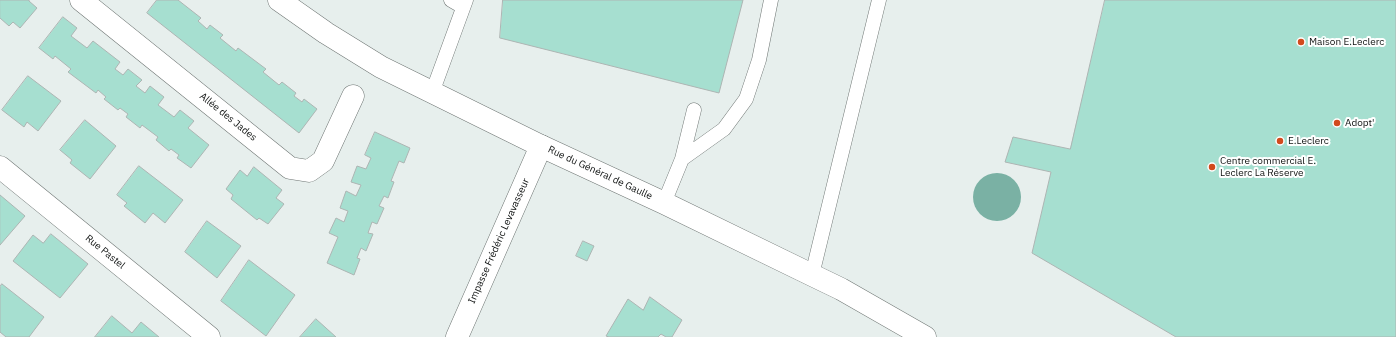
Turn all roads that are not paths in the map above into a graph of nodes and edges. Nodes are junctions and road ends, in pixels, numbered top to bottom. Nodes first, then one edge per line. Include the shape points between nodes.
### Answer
1 (81, 0) edge
2 (279, 0) edge
3 (771, 0) edge
4 (879, 0) edge
5 (460, 2) edge
6 (432, 92) junction
7 (353, 96) dead end
8 (694, 110) dead end
9 (541, 146) junction
10 (682, 159) junction
11 (0, 167) edge
12 (664, 203) junction
13 (812, 275) junction
14 (209, 337) edge
15 (457, 337) edge
16 (925, 337) edge

1 - 7 street, Allée des Jades via 290,168 309,171 323,161
2 - 6 street, Rue du Général de Gaulle via 381,67
3 - 10 lane via 759,60 746,99 724,129
4 - 13 lane
5 - 6 lane
6 - 9 street, Rue du Général de Gaulle
8 - 10 lane
9 - 12 street, Rue du Général de Gaulle
9 - 15 street, Impasse Frédéric Levavasseur
10 - 12 lane
11 - 14 street, Rue Pastel
12 - 13 street, Rue du Général de Gaulle
13 - 16 street, Rue du Général de Gaulle

